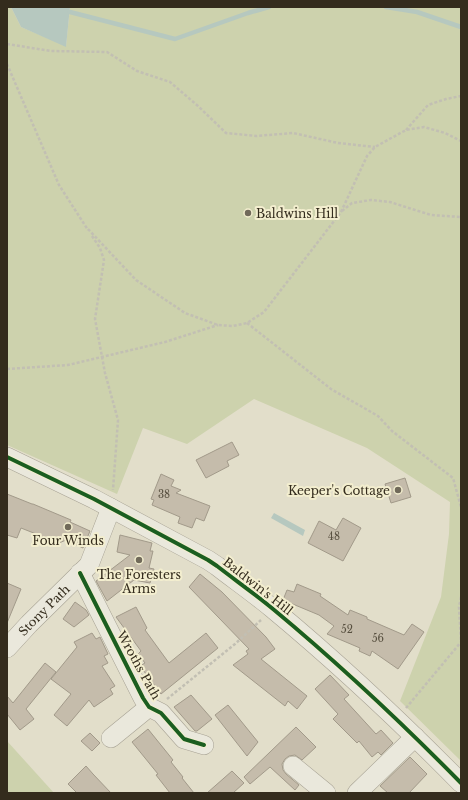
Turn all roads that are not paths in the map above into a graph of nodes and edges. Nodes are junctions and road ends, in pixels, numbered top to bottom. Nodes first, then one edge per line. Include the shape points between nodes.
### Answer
1 (7, 457) edge
2 (112, 508) junction
3 (80, 573) junction
4 (7, 648) edge
5 (151, 708) junction
6 (415, 737) junction
7 (111, 738) dead end
8 (204, 745) dead end
9 (293, 766) dead end
10 (461, 783) edge
11 (326, 793) edge
12 (357, 793) edge

1 - 2 street, Baldwin's Hill
2 - 3 street, Stony Path via 89,565
2 - 6 street, Baldwin's Hill via 208,560 272,608
3 - 4 street, Stony Path
3 - 5 street, Wroths Path
5 - 7 street
5 - 8 street, Wroths Path via 161,713 184,739
6 - 10 street, Baldwin's Hill
6 - 12 street
9 - 11 street

